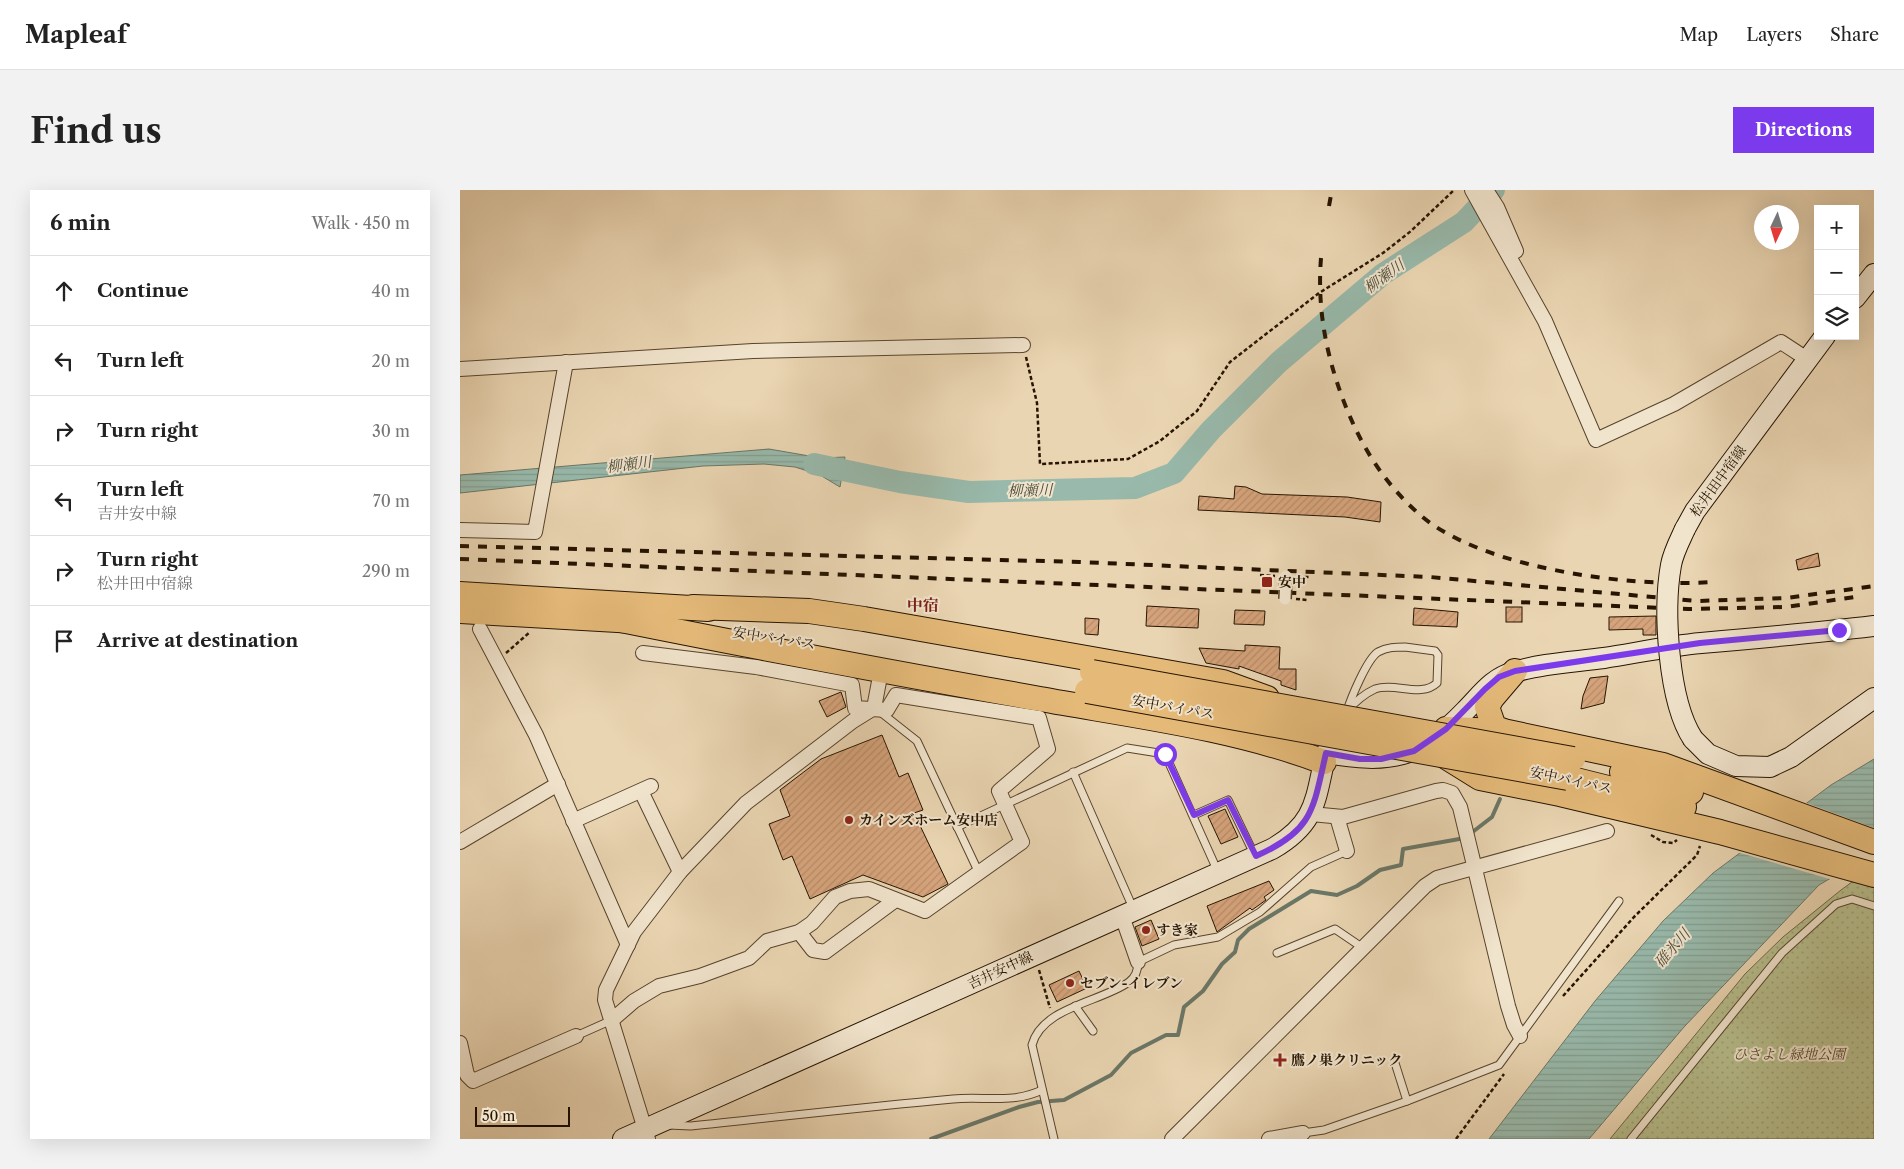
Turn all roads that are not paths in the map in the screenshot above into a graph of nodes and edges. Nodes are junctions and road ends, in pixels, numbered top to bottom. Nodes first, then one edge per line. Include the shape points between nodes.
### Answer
1 (1472, 190) edge
2 (1486, 190) edge
3 (1492, 211) junction
4 (1874, 274) edge
5 (1857, 295) edge
6 (1822, 340) edge
7 (1022, 345) road end
8 (1807, 358) junction
9 (566, 362) junction
10 (460, 369) edge
11 (460, 530) edge
12 (1286, 576) dead end
13 (460, 594) edge
14 (1285, 599) dead end
15 (693, 607) junction
16 (460, 611) edge
17 (621, 620) junction
18 (1874, 626) edge
19 (480, 629) dead end
20 (643, 653) dead end
21 (881, 671) junction
22 (1515, 671) junction
23 (1190, 677) junction
24 (1090, 682) junction
25 (1874, 698) edge
26 (874, 708) junction
27 (1347, 711) joint
28 (1184, 725) junction
29 (1446, 729) junction
30 (1503, 731) junction
31 (1433, 749) junction
32 (1325, 758) junction
33 (1073, 772) junction
34 (558, 784) junction
35 (1005, 804) junction
36 (1311, 814) junction
37 (1738, 814) junction
38 (1194, 815) junction
39 (1337, 817) junction
40 (574, 821) junction
41 (957, 827) junction
42 (1607, 831) dead end
43 (460, 842) edge
44 (1874, 842) edge
45 (1874, 849) edge
46 (1347, 851) joint
47 (1256, 856) junction
48 (1473, 866) junction
49 (1874, 868) edge
50 (680, 872) junction
51 (979, 873) junction
52 (1218, 873) junction
53 (1874, 875) edge
54 (894, 901) junction
55 (1619, 901) dead end
56 (1874, 906) edge
57 (1128, 914) junction
58 (800, 932) junction
59 (628, 944) junction
60 (1363, 948) junction
61 (1277, 953) dead end
62 (1138, 962) junction
63 (1076, 1006) junction
64 (612, 1020) junction
65 (1093, 1031) dead end
66 (576, 1036) joint
67 (1520, 1036) junction
68 (460, 1043) edge
69 (1395, 1063) dead end
70 (1042, 1090) junction
71 (1407, 1101) junction
72 (649, 1131) edge
73 (1303, 1134) joint
74 (623, 1139) edge
75 (1054, 1139) edge
76 (1172, 1139) edge
77 (1269, 1139) edge
78 (1631, 1139) edge

1 - 3 street
2 - 3 street
3 - 8 street via 1545,321 1596,440 1674,404 1781,342
4 - 5 main road
6 - 8 main road, 松井田中宿線
7 - 9 street via 753,351
8 - 25 main road, 松井田中宿線, bridge via 1685,529 1671,564 1668,611 1678,708 1693,739 1708,754 1736,766 1770,766 1791,758
9 - 10 street
9 - 11 street via 535,532
12 - 14 street, bridge
13 - 15 highway, 安中バイパス
15 - 23 highway via 809,611
15 - 24 highway, 安中バイパス via 759,615
16 - 17 highway, 安中バイパス
17 - 21 highway
17 - 24 highway, 安中バイパス via 756,634
18 - 22 main road via 1700,643
19 - 34 street
20 - 26 street via 756,667 852,685 855,708
21 - 26 street
21 - 28 highway
22 - 29 main road via 1499,677
22 - 30 highway via 1487,707 1494,727
23 - 28 highway
23 - 32 highway via 1223,682 1266,697 1283,710
24 - 37 highway, 安中バイパス, bridge via 1571,769
26 - 35 street via 887,710 896,695 1039,718 1048,749 999,790
26 - 41 lane via 917,742
26 - 50 street via 746,803
27 - 27 lane via 1353,692 1377,653 1405,647 1434,651 1438,655 1437,683 1432,688 1376,688 1358,699
28 - 32 highway
29 - 30 highway
29 - 31 main road
29 - 32 main road via 1414,751 1392,758
30 - 37 highway via 1662,766
31 - 32 main road via 1412,764 1389,772 1352,771
31 - 37 highway via 1480,778 1560,794
32 - 36 main road, 吉井安中線
33 - 35 lane
33 - 38 lane via 1127,748 1165,754
33 - 57 lane
34 - 40 street
34 - 43 street
35 - 41 lane
35 - 51 street via 1022,842
36 - 39 street
36 - 47 main road, 吉井安中線 via 1293,835
37 - 44 highway
37 - 45 highway, 安中バイパス
37 - 49 highway, 安中バイパス
37 - 53 highway
38 - 47 lane via 1228,800
38 - 52 lane
39 - 46 street
39 - 48 street via 1436,791 1448,791 1458,801
40 - 50 street via 646,789
40 - 59 street
41 - 51 lane
42 - 48 street
46 - 62 lane via 1311,867 1260,912 1218,938 1174,945
47 - 52 main road, 吉井安中線
48 - 60 street via 1437,878 1425,886
48 - 67 street via 1508,1006
50 - 59 street
51 - 54 street via 925,912
52 - 57 main road, 吉井安中線
54 - 58 street via 869,889 850,891 835,898
54 - 58 street via 826,952 813,950
55 - 67 lane
56 - 78 lane via 1852,899 1836,904 1782,953
57 - 62 street
57 - 72 main road, 吉井安中線
58 - 64 street via 767,941 749,958 700,976 659,986
59 - 64 street via 606,990 605,1000
60 - 61 lane via 1335,929
60 - 76 street
62 - 63 lane via 1138,970 1130,982
63 - 65 lane
63 - 70 lane via 1035,1032 1032,1044
64 - 66 lane
64 - 72 street
66 - 68 street via 473,1081 467,1075
67 - 71 lane via 1504,1060 1494,1068
69 - 71 lane
70 - 72 lane via 1028,1098 956,1099
70 - 75 lane
71 - 73 lane via 1324,1130
72 - 74 main road, 吉井安中線
73 - 77 street

